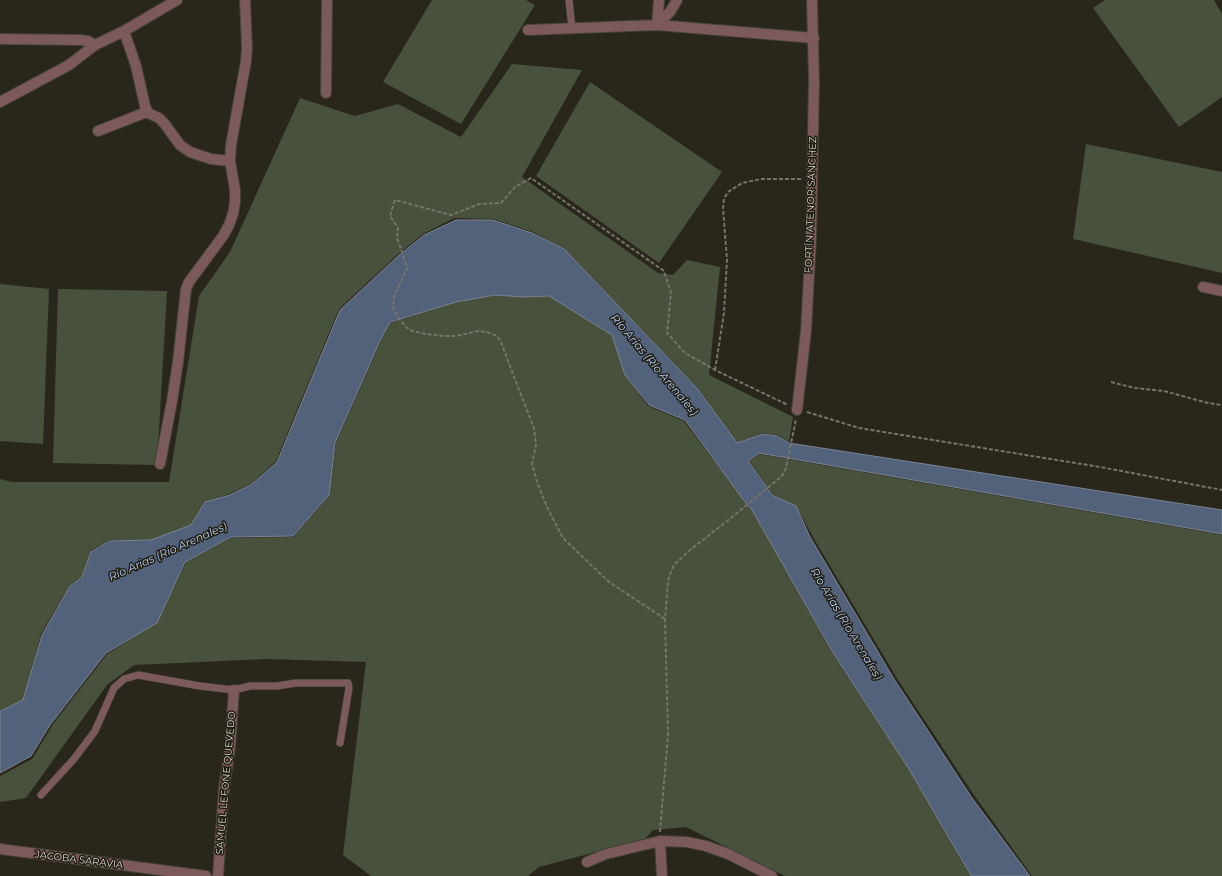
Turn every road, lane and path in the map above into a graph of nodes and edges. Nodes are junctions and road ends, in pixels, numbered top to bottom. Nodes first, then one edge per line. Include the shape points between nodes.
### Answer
1 (177, 0) edge
2 (245, 0) edge
3 (327, 0) edge
4 (569, 0) edge
5 (659, 0) edge
6 (677, 0) edge
7 (812, 0) edge
8 (657, 25) junction
9 (572, 28) junction
10 (528, 30) dead end
11 (124, 31) junction
12 (814, 38) junction
13 (0, 39) edge
14 (95, 45) junction
15 (326, 93) dead end
16 (0, 102) edge
17 (148, 113) junction
18 (98, 131) dead end
19 (230, 161) junction
20 (812, 178) junction
21 (1203, 287) dead end
22 (1222, 290) edge
23 (714, 370) junction
24 (1111, 382) dead end
25 (1222, 405) edge
26 (797, 410) junction
27 (160, 464) dead end
28 (1222, 490) edge
29 (665, 619) junction
30 (234, 690) junction
31 (340, 743) dead end
32 (41, 795) dead end
33 (660, 841) junction
34 (0, 850) edge
35 (587, 862) dead end
36 (206, 876) edge
37 (218, 876) edge
38 (662, 876) edge
39 (772, 876) edge

1 - 11 street
2 - 19 street via 246,61
3 - 15 street
4 - 9 lane
5 - 8 street
6 - 8 street via 670,12
7 - 12 street, FORTÍN ATENOR SÁNCHEZ
8 - 9 street
8 - 12 street
9 - 10 street
11 - 14 street
11 - 17 street
12 - 20 street, FORTÍN ATENOR SÁNCHEZ
13 - 14 street via 80,40
14 - 16 street via 69,65
17 - 18 street
17 - 19 street via 159,118 180,145 190,152 211,159
19 - 27 street via 236,202 223,236 186,289 178,362
20 - 23 path via 762,179 742,183 728,192 724,199 727,260 724,313
20 - 26 street, FORTÍN ATENOR SÁNCHEZ via 806,323
21 - 22 street
23 - 26 path
23 - 29 path via 685,353 667,333 671,293 664,271 531,178 515,187 501,203 479,204 451,215 395,200 390,216 398,228 397,239 407,268 394,297 393,307 399,319 409,330 426,334 456,336 478,331 497,336 534,428 536,445 532,464 538,485 562,538 608,582
24 - 25 path
26 - 28 path via 858,428
26 - 29 path via 786,468 782,476 690,550 674,566 668,581
29 - 33 path via 668,734
30 - 31 lane via 250,686 296,683 348,683
30 - 32 lane via 138,676 124,679 114,688 95,731 74,759
30 - 37 street, SAMUEL LEFONE QUEVEDO
33 - 35 street via 606,854
33 - 38 street
33 - 39 street via 706,846
34 - 36 street, JACOBA SARAVIA

